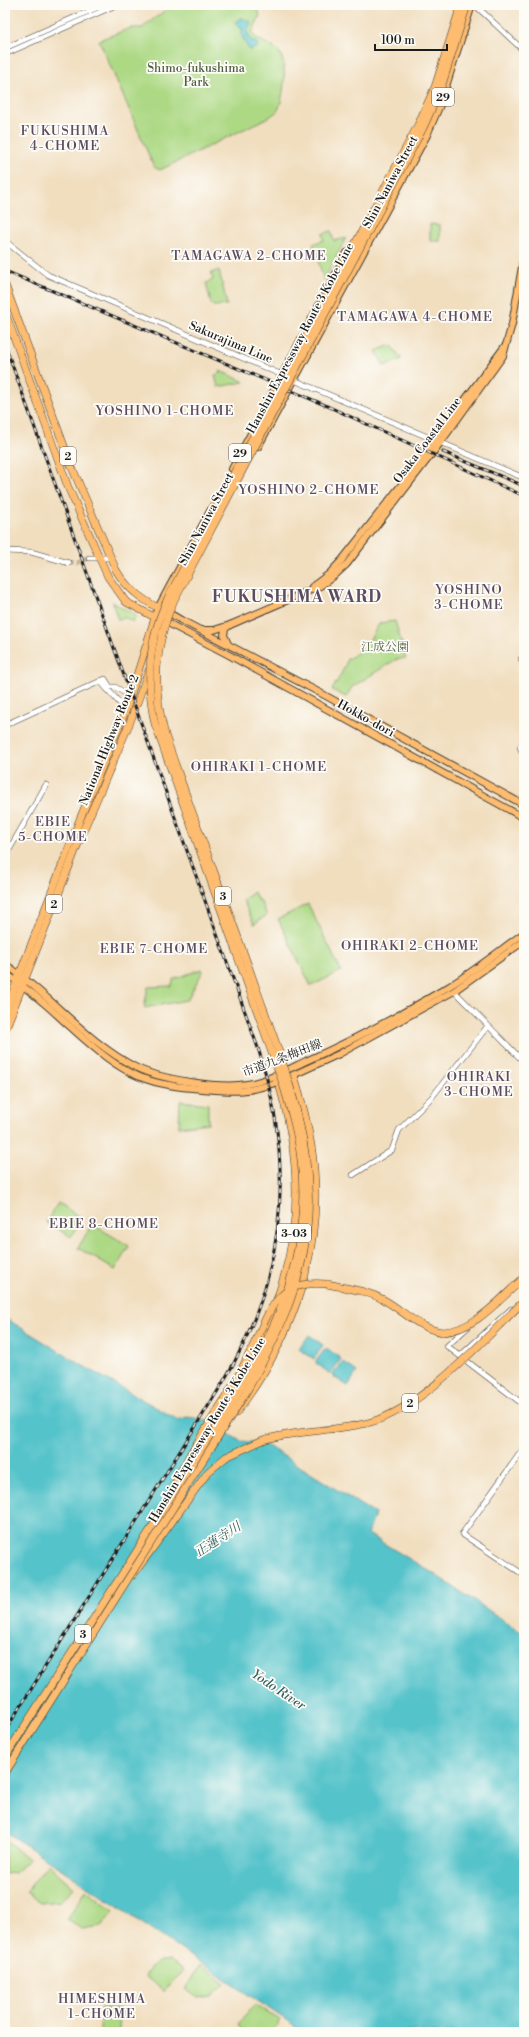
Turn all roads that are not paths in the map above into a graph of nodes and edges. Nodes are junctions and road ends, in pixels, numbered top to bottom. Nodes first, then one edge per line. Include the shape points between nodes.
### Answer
1 (103, 5) edge
2 (116, 5) edge
3 (457, 5) edge
4 (461, 5) edge
5 (467, 5) edge
6 (474, 5) edge
7 (77, 19) junction
8 (5, 48) edge
9 (524, 51) edge
10 (5, 54) edge
11 (5, 241) edge
12 (524, 255) edge
13 (5, 284) edge
14 (5, 312) edge
15 (281, 375) junction
16 (294, 380) junction
17 (438, 441) junction
18 (524, 478) edge
19 (5, 551) edge
20 (99, 557) junction
21 (89, 558) tunnel mouth
22 (111, 558) junction
23 (69, 564) tunnel mouth
24 (158, 608) junction
25 (169, 613) junction
26 (154, 618) junction
27 (164, 621) junction
28 (230, 625) junction
29 (202, 630) junction
30 (228, 644) junction
31 (102, 680) junction
32 (130, 696) junction
33 (126, 710) junction
34 (5, 725) edge
35 (524, 743) edge
36 (524, 756) edge
37 (46, 785) dead end
38 (524, 806) edge
39 (524, 818) edge
40 (5, 857) edge
41 (524, 933) edge
42 (524, 941) edge
43 (5, 964) edge
44 (5, 973) edge
45 (21, 980) junction
46 (454, 991) junction
47 (5, 1012) edge
48 (487, 1027) junction
49 (5, 1030) edge
50 (521, 1060) dead end
51 (294, 1075) junction
52 (277, 1078) junction
53 (353, 1175) dead end
54 (524, 1275) edge
55 (524, 1278) edge
56 (524, 1298) edge
57 (524, 1301) edge
58 (460, 1356) junction
59 (524, 1405) edge
60 (215, 1436) junction
61 (524, 1448) edge
62 (161, 1512) junction
63 (524, 1575) edge
64 (126, 1584) junction
65 (5, 1757) edge
66 (5, 1774) edge

1 - 7 street
2 - 7 street
3 - 15 main road, Shin Naniwa Street / 29 via 428,98 412,132
4 - 60 highway, Hanshin Expressway Route 3 Kobe Line / 3, bridge via 437,81 418,125 168,598 160,616 151,652 149,688 155,724 282,1081 297,1139 302,1181 300,1242 285,1300 259,1357
5 - 60 highway, Hanshin Expressway Route 3 Kobe Line / 3, bridge via 443,81 424,128 174,600 158,648 156,687 165,735 288,1079 303,1137 309,1180 306,1244 290,1304 265,1358
6 - 9 street
6 - 16 main road, Shin Naniwa Street / 29 via 443,97 427,135 311,353
7 - 8 street
7 - 10 street
11 - 15 street, Sakurajima Line via 48,275
12 - 17 main road, Osaka Coastal Line via 512,324 503,356
13 - 22 highway, 2 via 72,466
14 - 20 highway, 2 via 68,487
15 - 16 street, Sakurajima Line
15 - 24 main road, Shin Naniwa Street / 29
16 - 17 street, Sakurajima Line
16 - 25 main road, Shin Naniwa Street / 29
17 - 18 street, Sakurajima Line
17 - 28 main road, Osaka Coastal Line via 343,568 325,583
19 - 23 street via 31,552
20 - 21 street
20 - 22 street
20 - 26 highway, 2 via 112,584 126,602
22 - 24 highway, 2 via 117,573 126,585
24 - 25 highway, 2
24 - 26 highway, 2
25 - 27 highway, National Highway Route 2 / 2
25 - 29 main road, Hokko-dori
26 - 27 highway, 2
26 - 32 highway, National Highway Route 2 / 2
27 - 39 main road
27 - 45 highway, National Highway Route 2 / 2 via 130,722
28 - 29 main road, Osaka Coastal Line via 214,630
28 - 30 main road via 225,629 224,635
29 - 30 main road, Hokko-dori
30 - 38 main road, Hokko-dori
31 - 32 street via 110,687 115,687
31 - 33 street
31 - 34 street
32 - 33 highway, National Highway Route 2 / 2
33 - 45 highway, National Highway Route 2 / 2 via 82,814
35 - 36 street via 520,747
37 - 40 street
41 - 52 main road, 市道九条梅田線 via 448,987
42 - 46 main road, 市道九条梅田線
43 - 45 main road, 市道九条梅田線
44 - 45 main road, 市道九条梅田線
45 - 47 highway, National Highway Route 2 / 2
45 - 49 highway, National Highway Route 2 / 2
45 - 52 main road, 市道九条梅田線 via 99,1052 140,1077 178,1087 236,1091 254,1090
46 - 48 street
46 - 51 main road, 市道九条梅田線 via 339,1054
48 - 50 street
48 - 53 street via 432,1097 400,1130 394,1148
51 - 52 main road, 市道九条梅田線
51 - 60 highway, bridge via 313,1161 316,1204 312,1248 304,1284 272,1359 249,1396
52 - 60 highway, 3-03, bridge via 293,1149 296,1178 295,1225 285,1279 259,1345
54 - 58 street via 447,1346
55 - 62 highway, bridge via 471,1323 457,1330 443,1332 420,1325 382,1299 361,1291 311,1283 288,1290 269,1311 241,1371 192,1451
56 - 58 street
57 - 64 highway, 2, bridge via 436,1383 412,1402 388,1416 360,1425 279,1435 250,1444 226,1457 200,1481 143,1564
58 - 59 street
60 - 62 highway, Hanshin Expressway Route 3 Kobe Line / 3
60 - 64 highway, Hanshin Expressway Route 3 Kobe Line / 3, bridge
61 - 63 street via 462,1534
62 - 65 highway, Hanshin Expressway Route 3 Kobe Line / 3
64 - 66 highway, Hanshin Expressway Route 3 Kobe Line / 3, bridge

